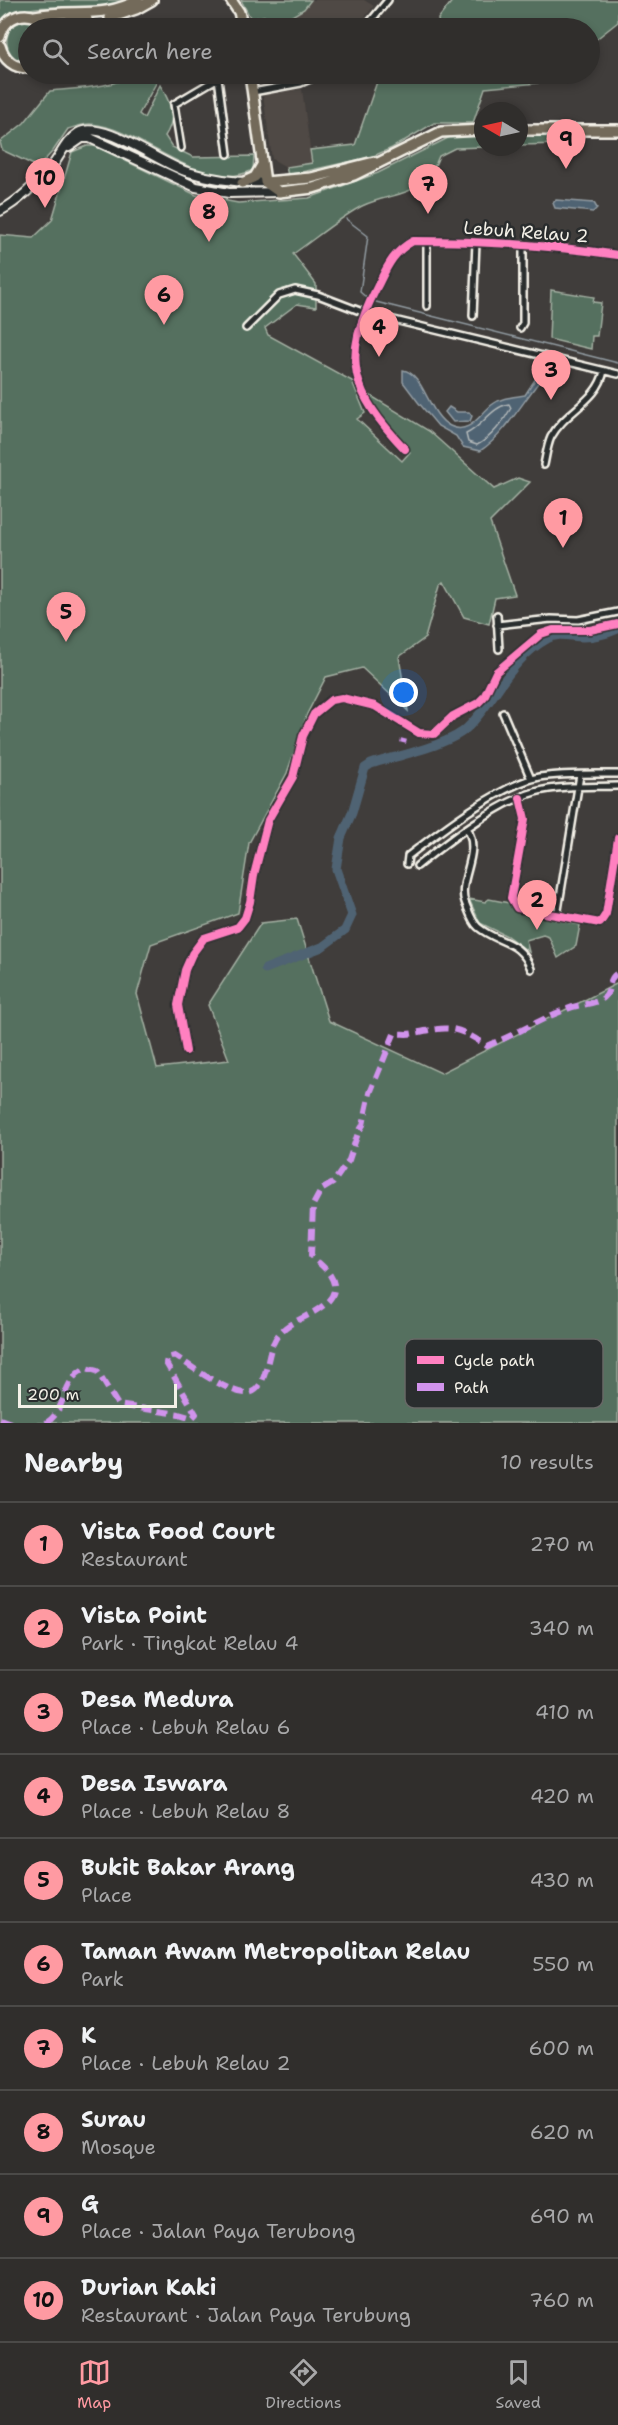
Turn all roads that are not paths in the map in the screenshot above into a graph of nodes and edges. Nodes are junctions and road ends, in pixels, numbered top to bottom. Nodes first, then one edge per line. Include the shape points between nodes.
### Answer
1 (138, 0) edge
2 (152, 0) edge
3 (231, 0) edge
4 (388, 0) edge
5 (36, 16) junction
6 (40, 18) edge
7 (109, 18) edge
8 (240, 18) edge
9 (373, 18) edge
10 (0, 37) edge
11 (0, 46) edge
12 (18, 67) edge
13 (208, 84) edge
14 (219, 84) edge
15 (252, 84) edge
16 (296, 84) edge
17 (253, 92) junction
18 (474, 130) edge
19 (528, 130) edge
20 (618, 130) edge
21 (180, 148) dead end
22 (62, 151) junction
23 (228, 154) dead end
24 (390, 159) junction
25 (262, 165) junction
26 (287, 181) junction
27 (265, 182) junction
28 (242, 183) junction
29 (279, 192) junction
30 (248, 194) junction
31 (0, 211) edge
32 (427, 241) junction
33 (476, 242) junction
34 (523, 244) junction
35 (618, 255) edge
36 (427, 306) dead end
37 (365, 313) junction
38 (473, 316) dead end
39 (246, 328) dead end
40 (520, 328) dead end
41 (604, 371) junction
42 (618, 374) edge
43 (405, 448) dead end
44 (544, 465) dead end
45 (618, 612) edge
46 (496, 615) dead end
47 (618, 624) edge
48 (497, 625) junction
49 (499, 649) dead end
50 (502, 713) dead end
51 (618, 774) edge
52 (580, 775) junction
53 (531, 779) junction
54 (618, 786) edge
55 (578, 787) junction
56 (520, 798) junction
57 (467, 829) junction
58 (618, 838) edge
59 (407, 864) dead end
60 (417, 866) dead end
61 (557, 916) junction
62 (531, 969) dead end
63 (186, 1052) dead end

1 - 5 main road via 108,12
2 - 7 main road
3 - 8 main road
4 - 9 street
5 - 6 main road
5 - 10 main road via 27,14 11,19
11 - 12 main road via 5,58
13 - 21 street via 174,104
14 - 23 street
15 - 17 main road
16 - 17 street
17 - 25 main road
18 - 24 main road via 441,132
19 - 20 main road
22 - 28 main road via 76,134 103,132 184,171
22 - 30 main road via 90,138 196,187
22 - 31 main road via 29,189
24 - 26 main road
24 - 29 main road via 313,188
25 - 26 main road
25 - 27 main road
25 - 28 main road via 255,177
26 - 27 main road
27 - 28 main road
27 - 29 main road
27 - 30 main road via 260,190
29 - 30 main road
32 - 33 street, Lebuh Relau 2
32 - 36 street
32 - 37 street, Lebuh Relau 2 via 413,241 393,255
33 - 34 street, Lebuh Relau 2
33 - 38 street
34 - 35 street, Lebuh Relau 2
34 - 40 street
37 - 39 street via 295,290 279,294
37 - 41 street
37 - 43 street, Lebuh Relau 2 via 355,357 362,393 378,421
41 - 42 street
41 - 44 street via 597,390 552,434
45 - 48 street via 578,620
46 - 48 street
47 - 63 street via 541,634 496,672 484,698 453,716 434,734 419,733 375,706 342,698 320,707 303,736 293,777 268,820 245,918 238,927 204,938 185,970 178,1005
48 - 49 street
50 - 53 street
51 - 52 street
52 - 53 street
52 - 55 street
53 - 59 street via 441,830 408,856
54 - 55 street
55 - 56 street via 532,792
55 - 61 street
56 - 57 street
56 - 61 street via 525,819 512,903 517,908
57 - 60 street
57 - 62 street via 473,841 464,900 476,926 525,955
58 - 61 street via 603,920 595,924

